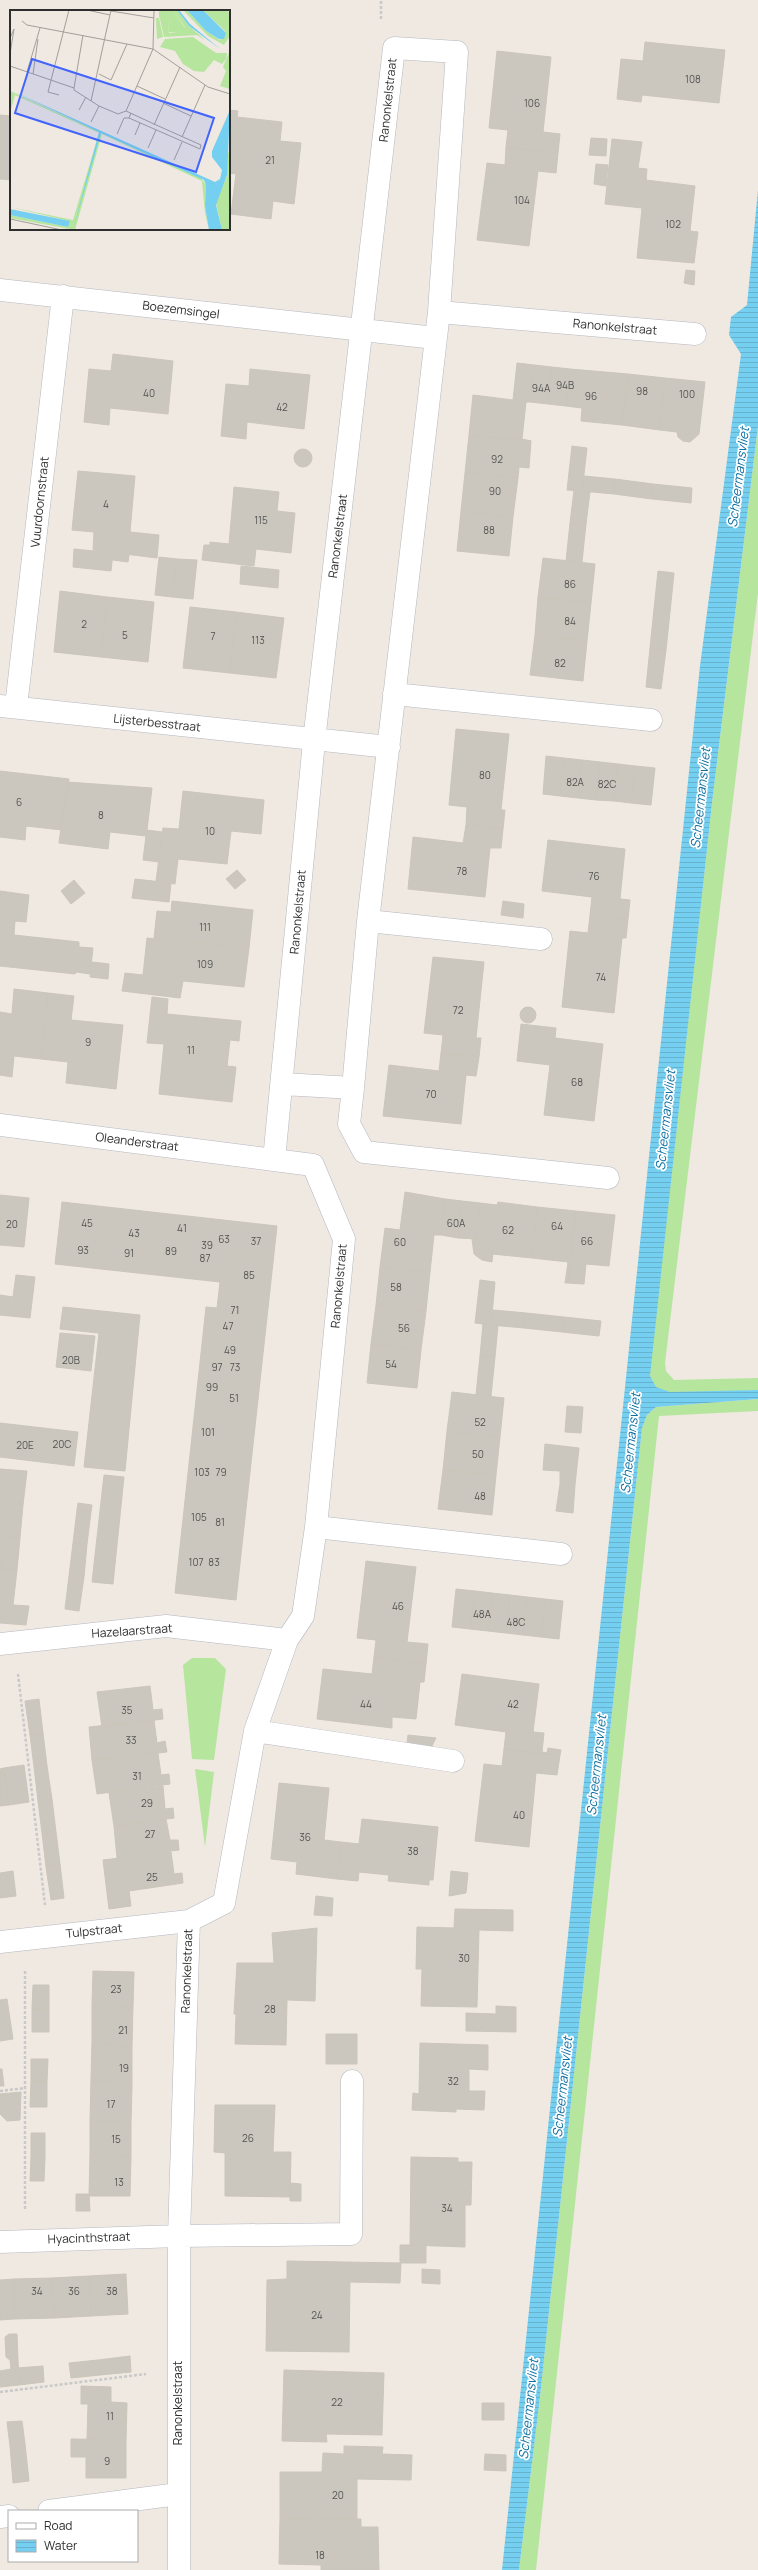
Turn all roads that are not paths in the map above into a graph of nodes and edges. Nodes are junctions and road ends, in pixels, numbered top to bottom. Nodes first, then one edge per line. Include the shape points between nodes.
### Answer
1 (0, 290) edge
2 (63, 296) junction
3 (439, 312) junction
4 (362, 331) junction
5 (695, 334) dead end
6 (434, 338) junction
7 (394, 694) junction
8 (8, 707) edge
9 (652, 720) dead end
10 (314, 741) junction
11 (389, 747) junction
12 (368, 921) junction
13 (541, 939) dead end
14 (283, 1084) junction
15 (353, 1088) junction
16 (0, 1125) edge
17 (274, 1160) junction
18 (608, 1178) dead end
19 (316, 1527) junction
20 (561, 1554) dead end
21 (287, 1640) junction
22 (7, 1643) edge
23 (256, 1731) junction
24 (453, 1761) dead end
25 (189, 1921) junction
26 (0, 1942) edge
27 (352, 2081) dead end
28 (179, 2236) junction
29 (0, 2242) edge
30 (178, 2494) junction
31 (56, 2510) edge
32 (179, 2570) edge

1 - 2 street, Boezemsingel
2 - 4 street, Boezemsingel
2 - 8 street, Vuurdoornstraat
3 - 4 street, Ranonkelstraat via 457,52 394,48
3 - 5 street, Ranonkelstraat
3 - 6 street, Ranonkelstraat
4 - 6 street
4 - 10 street, Ranonkelstraat
6 - 7 street, Ranonkelstraat
7 - 9 street
7 - 11 street, Ranonkelstraat
8 - 10 street, Lijsterbesstraat
10 - 11 street
10 - 14 street, Ranonkelstraat
11 - 12 street, Ranonkelstraat
12 - 13 street
12 - 15 street, Ranonkelstraat
14 - 15 street
14 - 17 street, Ranonkelstraat
15 - 18 street, Ranonkelstraat via 349,1124 364,1152
16 - 17 street, Oleanderstraat
17 - 19 street, Ranonkelstraat via 313,1166 344,1239
19 - 20 street
19 - 21 street, Ranonkelstraat via 303,1616
21 - 22 street, Hazelaarstraat via 166,1626
21 - 23 street, Ranonkelstraat
23 - 24 street
23 - 25 street, Ranonkelstraat via 224,1903
25 - 26 street, Tulpstraat
25 - 28 street, Ranonkelstraat
27 - 28 street via 351,2234
28 - 29 street, Hyacinthstraat
28 - 30 street, Ranonkelstraat
30 - 31 street
30 - 32 street, Ranonkelstraat

